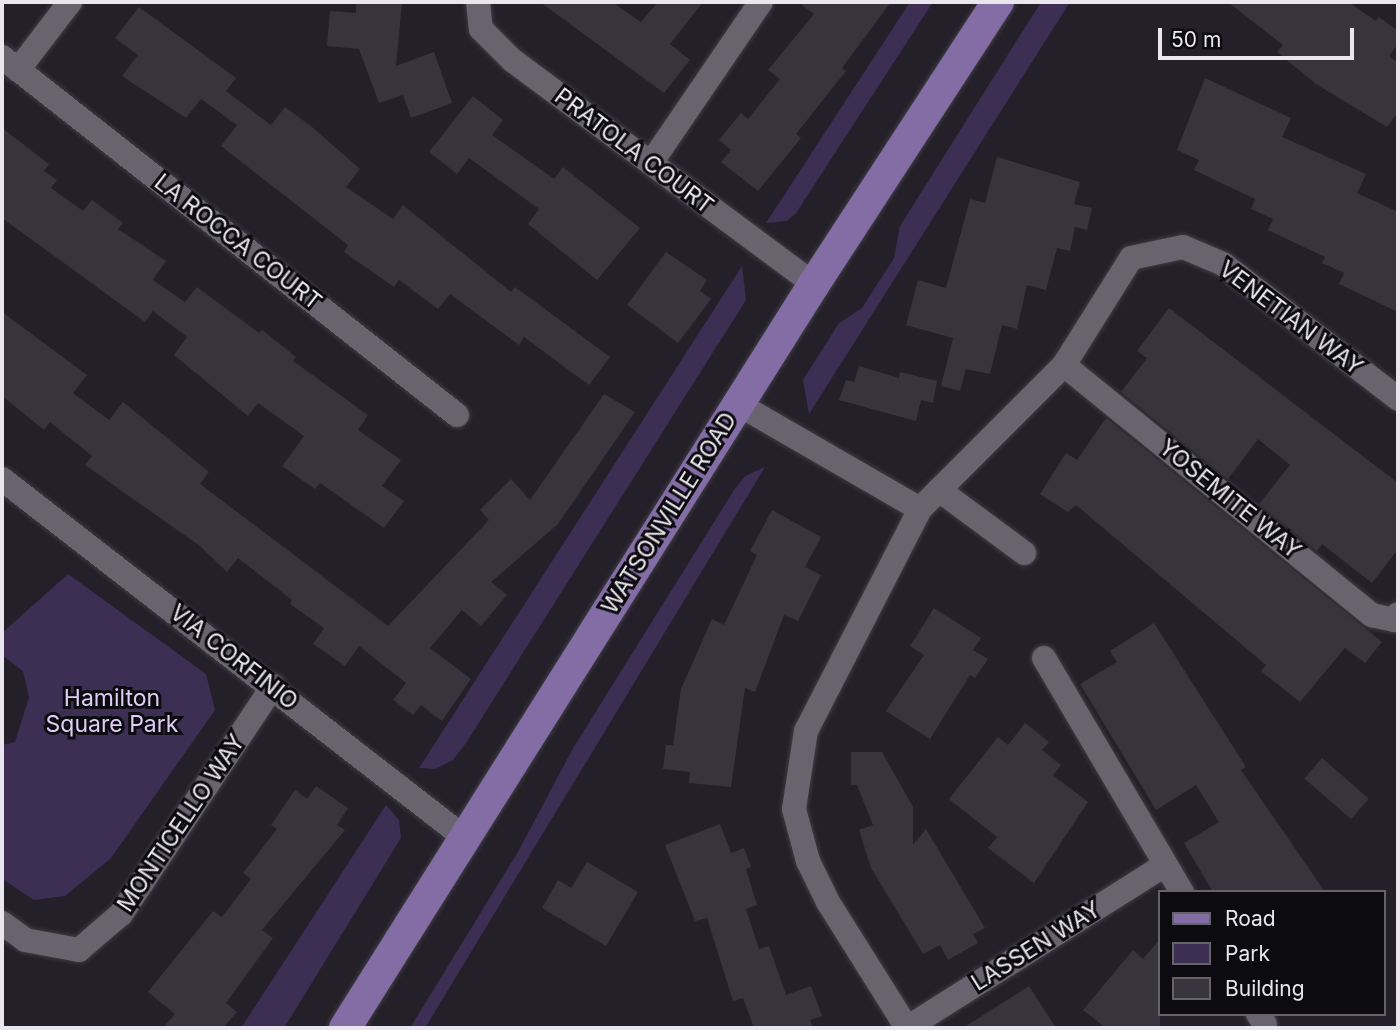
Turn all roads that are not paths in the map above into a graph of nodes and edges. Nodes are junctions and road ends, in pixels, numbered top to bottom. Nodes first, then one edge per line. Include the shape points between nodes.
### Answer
1 (70, 2) edge
2 (478, 2) edge
3 (761, 2) edge
4 (998, 2) edge
5 (10, 64) edge
6 (651, 163) junction
7 (814, 284) junction
8 (1064, 365) junction
9 (1398, 399) edge
10 (738, 404) junction
11 (457, 415) dead end
12 (2, 479) edge
13 (939, 489) junction
14 (920, 509) junction
15 (1024, 554) dead end
16 (1398, 614) edge
17 (1044, 658) dead end
18 (273, 686) junction
19 (465, 838) junction
20 (1165, 865) junction
21 (1181, 890) edge
22 (2, 923) edge
23 (345, 1028) edge
24 (907, 1028) edge

1 - 5 street
2 - 6 street, PRATOLA COURT via 481,29 512,60
3 - 6 street
4 - 7 main road, WATSONVILLE ROAD
5 - 11 street, LA ROCCA COURT
6 - 7 street, PRATOLA COURT
7 - 10 main road, WATSONVILLE ROAD
8 - 9 street, VENETIAN WAY via 1090,314 1131,258 1183,247 1223,264
8 - 13 street, VENETIAN WAY
8 - 16 street, YOSEMITE WAY via 1372,615 1394,620
10 - 14 street
10 - 19 main road, WATSONVILLE ROAD
12 - 18 street, VIA CORFINIO
13 - 14 street, VENETIAN WAY
13 - 15 street
14 - 24 street, VENETIAN WAY via 806,732 794,809 808,861 828,902
17 - 20 street
18 - 19 street, VIA CORFINIO
18 - 22 street, MONTICELLO WAY via 121,914 79,950 25,940
19 - 23 main road, WATSONVILLE ROAD
20 - 21 street
20 - 24 street, LASSEN WAY

